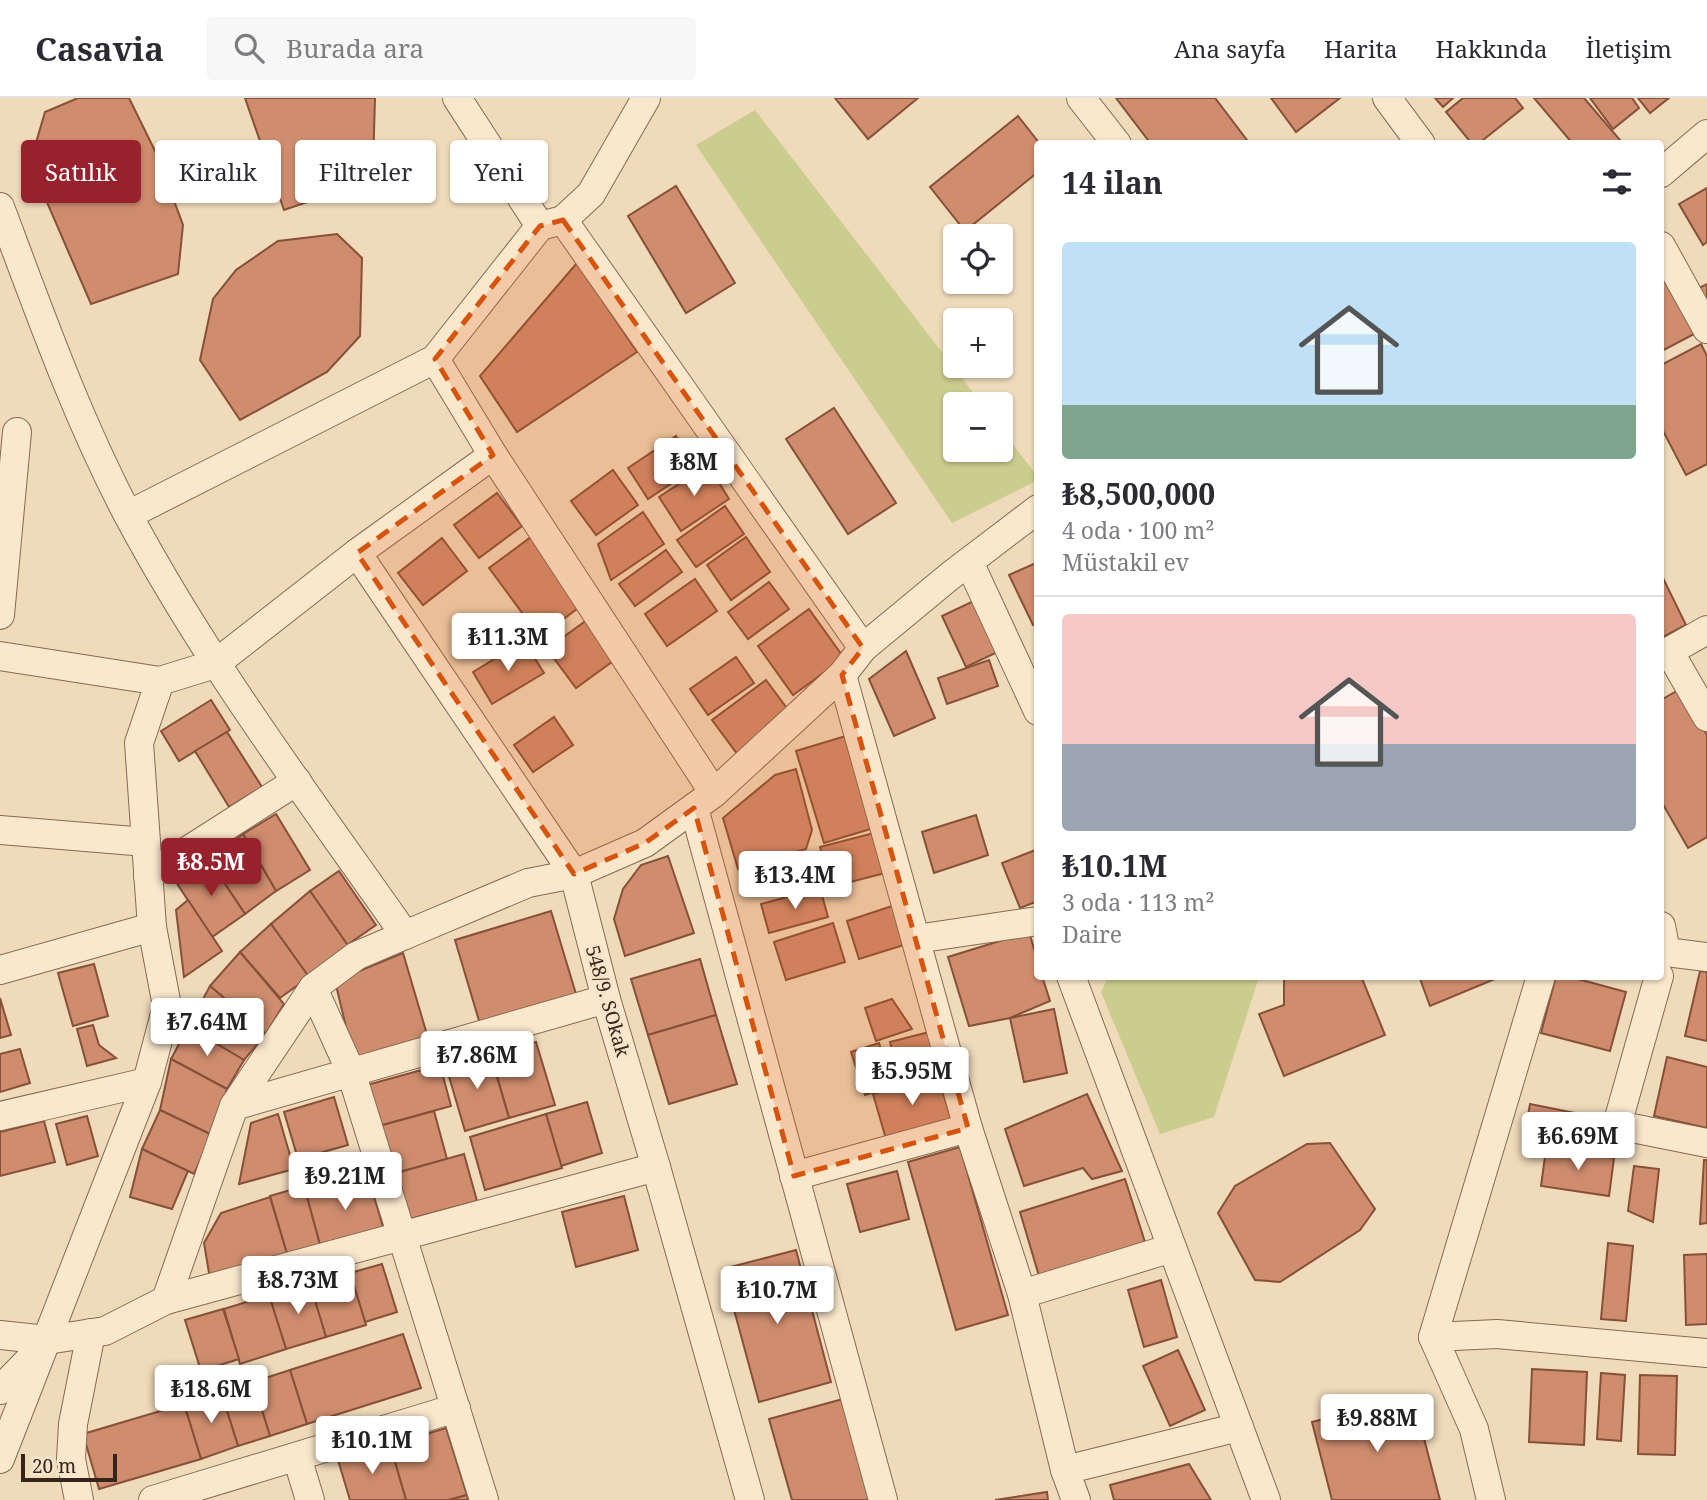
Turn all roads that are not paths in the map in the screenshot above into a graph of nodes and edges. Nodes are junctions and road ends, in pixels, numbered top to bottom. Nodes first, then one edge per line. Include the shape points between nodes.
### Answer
1 (457, 98) edge
2 (646, 98) edge
3 (1081, 98) edge
4 (1387, 98) edge
5 (1707, 134) edge
6 (1114, 140) edge
7 (1418, 140) edge
8 (1664, 170) edge
9 (0, 207) edge
10 (552, 223) junction
11 (1664, 251) edge
12 (1707, 329) edge
13 (435, 359) junction
14 (17, 432) dead end
15 (493, 455) junction
16 (1034, 512) edge
17 (128, 515) junction
18 (357, 553) junction
19 (969, 562) junction
20 (0, 615) edge
21 (1707, 630) edge
22 (863, 648) junction
23 (1665, 653) edge
24 (0, 656) edge
25 (215, 664) junction
26 (842, 675) junction
27 (160, 681) junction
28 (1034, 702) edge
29 (1707, 717) edge
30 (297, 781) junction
31 (704, 800) junction
32 (0, 831) edge
33 (146, 842) junction
34 (574, 874) junction
35 (148, 876) junction
36 (1034, 922) edge
37 (152, 927) junction
38 (405, 935) junction
39 (916, 939) junction
40 (1664, 956) edge
41 (1707, 957) edge
42 (0, 970) edge
43 (1072, 980) edge
44 (1540, 980) edge
45 (1656, 980) edge
46 (313, 988) junction
47 (606, 999) junction
48 (351, 1072) junction
49 (147, 1082) junction
50 (234, 1106) junction
51 (0, 1116) edge
52 (968, 1128) junction
53 (1707, 1143) edge
54 (656, 1167) junction
55 (794, 1176) junction
56 (404, 1237) junction
57 (1172, 1248) junction
58 (1022, 1293) junction
59 (166, 1300) junction
60 (91, 1333) junction
61 (0, 1335) edge
62 (1433, 1337) junction
63 (47, 1340) junction
64 (1707, 1353) edge
65 (0, 1390) edge
66 (456, 1408) junction
67 (1239, 1427) junction
68 (297, 1458) junction
69 (0, 1459) edge
70 (1065, 1470) junction
71 (79, 1500) edge
72 (153, 1500) edge
73 (310, 1500) edge
74 (484, 1500) edge
75 (750, 1500) edge
76 (883, 1500) edge
77 (1076, 1500) edge
78 (1266, 1500) edge
79 (1490, 1500) edge

1 - 10 street
2 - 10 street via 591,194
3 - 6 street
4 - 7 street
5 - 8 street
9 - 17 street via 70,391
10 - 13 street
10 - 22 street
11 - 12 street
13 - 15 street
13 - 17 street
14 - 20 street
15 - 18 street
15 - 31 street
16 - 19 street
17 - 25 street
18 - 25 street
18 - 34 street, 548/9. SOkak
19 - 22 street
19 - 28 street
21 - 23 street
22 - 26 street
23 - 29 street
24 - 27 street
25 - 27 street
25 - 30 street
26 - 31 street
26 - 39 street
27 - 33 street via 139,743
30 - 35 street
30 - 38 street
31 - 34 street via 645,843
31 - 55 street
32 - 33 street
33 - 35 street
34 - 38 street via 528,883
34 - 47 street, 548/9. SOkak
35 - 37 street
36 - 39 street
37 - 42 street
37 - 49 street via 167,1006
38 - 46 street via 356,956
39 - 52 street
40 - 41 street
43 - 57 street
44 - 62 street
45 - 53 street via 1618,1125
46 - 48 street
46 - 50 street
47 - 48 street
47 - 54 street, 548/9. SOkak
48 - 50 street
48 - 56 street
49 - 51 street
49 - 63 street
50 - 59 street
52 - 55 street
52 - 58 street
54 - 56 street
54 - 75 street, 548/9. SOkak
55 - 76 street
56 - 59 street
56 - 66 street
57 - 58 street
57 - 67 street
58 - 70 street
59 - 60 street via 105,1331
60 - 63 street
60 - 71 street via 73,1424 71,1459
61 - 63 street
62 - 64 street via 1497,1334
62 - 79 street via 1474,1429
63 - 65 street
63 - 69 street
66 - 68 street
66 - 74 street
67 - 70 street
67 - 78 street
68 - 72 street
68 - 73 street
70 - 77 street

